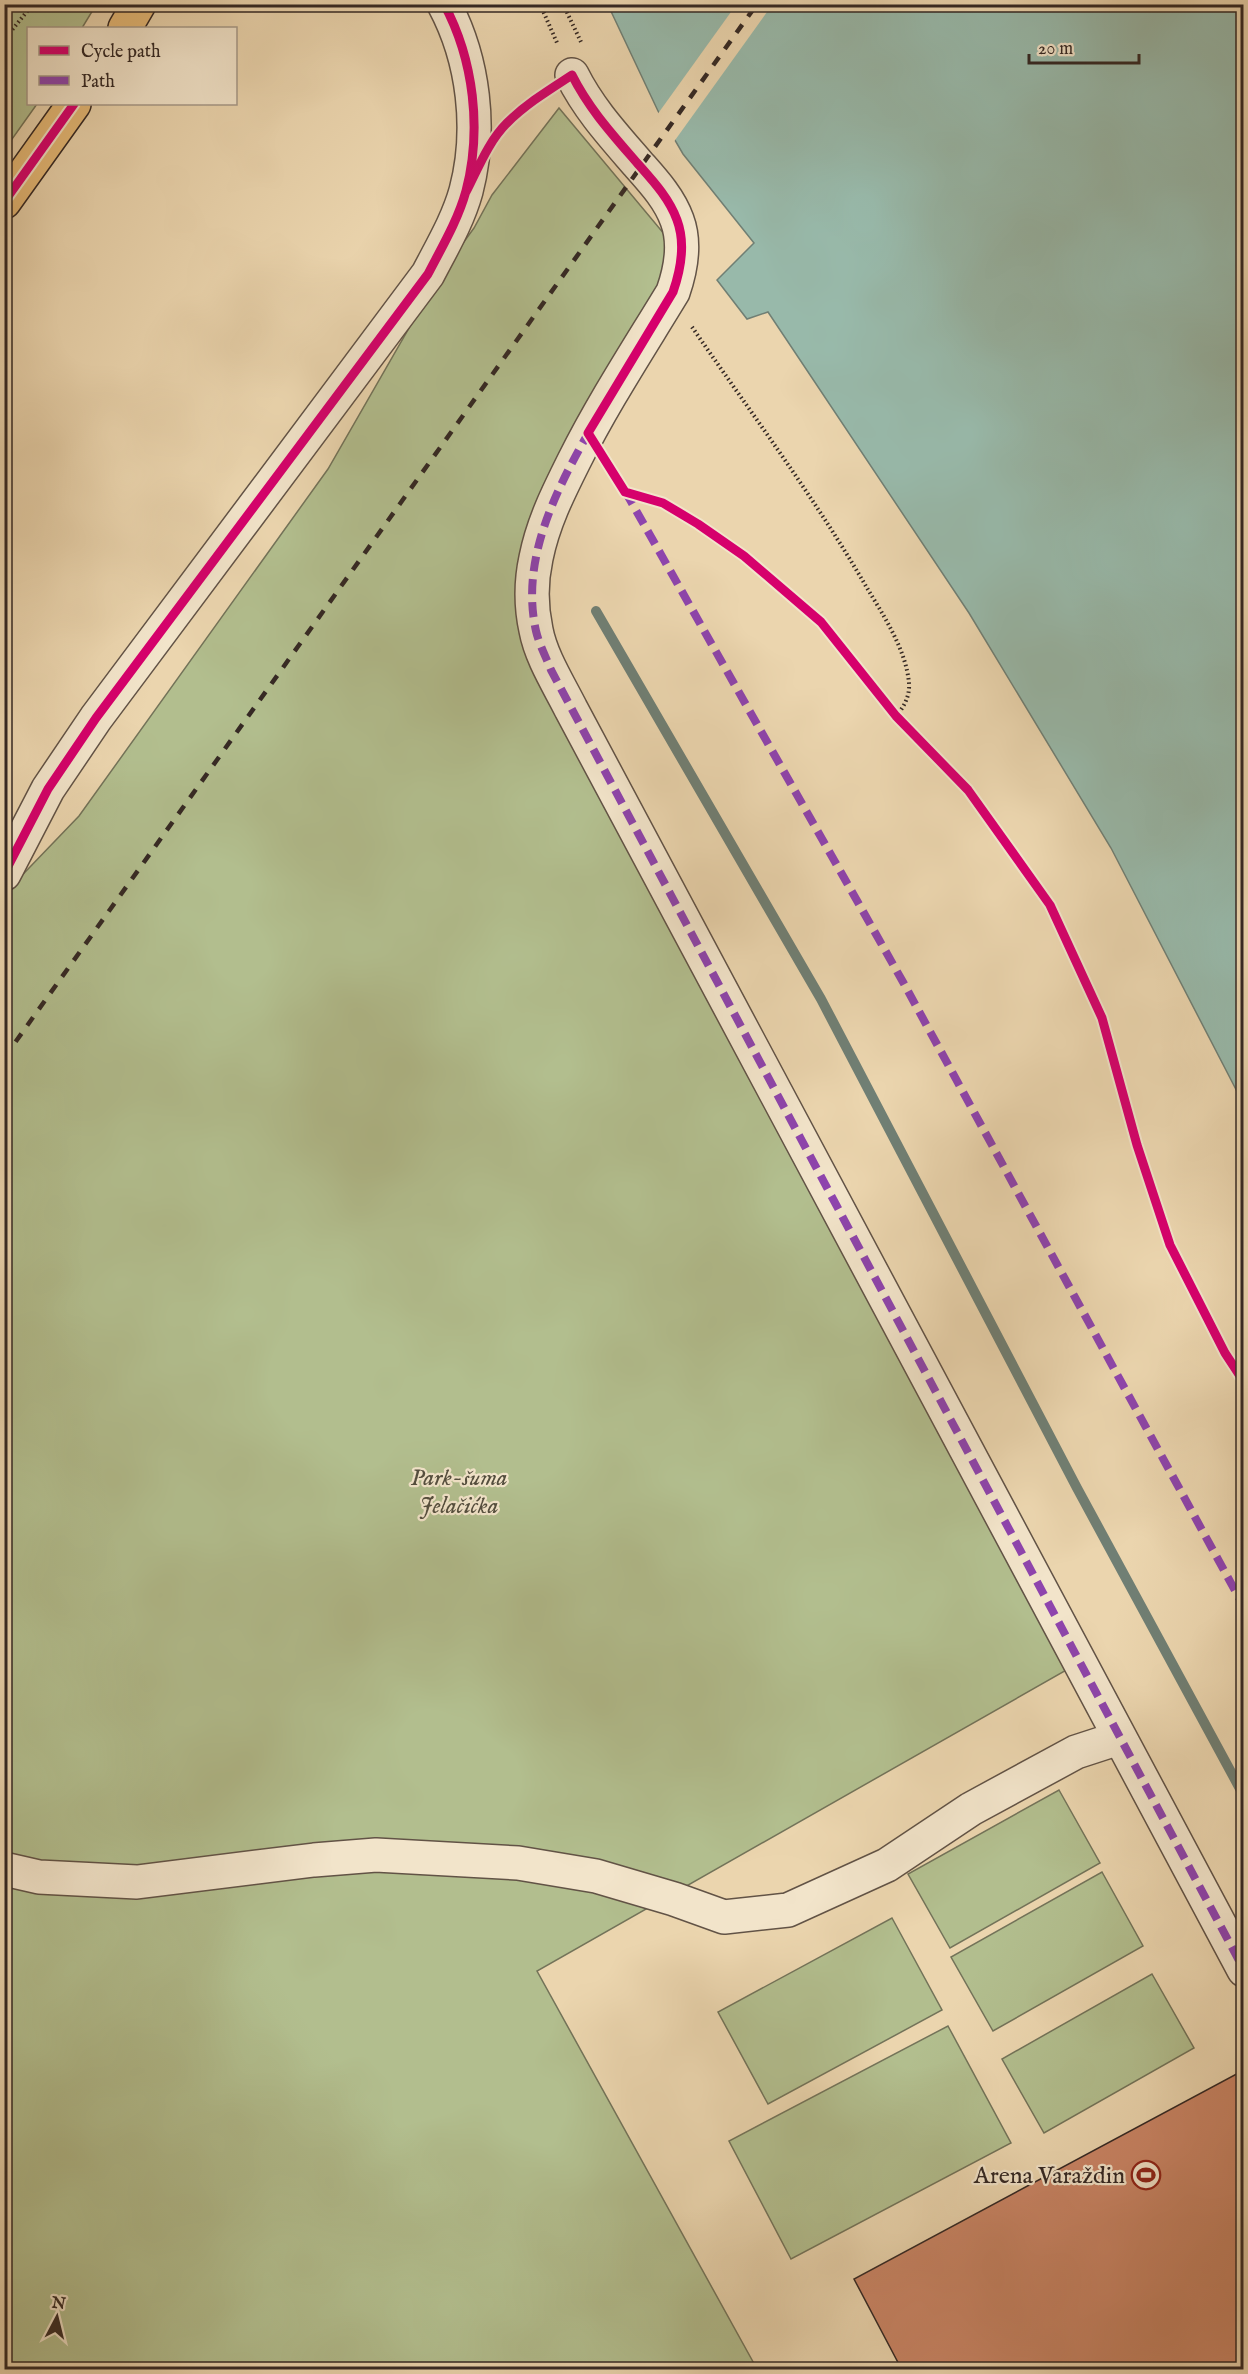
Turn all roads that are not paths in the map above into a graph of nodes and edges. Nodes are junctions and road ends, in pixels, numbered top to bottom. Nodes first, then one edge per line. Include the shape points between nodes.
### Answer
1 (139, 4) edge
2 (444, 4) edge
3 (126, 27) edge
4 (572, 75) road end
5 (73, 105) edge
6 (4, 202) edge
7 (4, 874) edge
8 (1119, 1738) junction
9 (4, 1869) edge
10 (1244, 1970) edge

1 - 3 main road
2 - 7 street via 466,64 474,112 474,158 466,192 444,244 428,274 96,718 48,789
4 - 8 street via 598,117 667,197 678,221 682,245 680,270 672,292 588,433 544,526 532,594 536,632 571,709
5 - 6 main road
8 - 9 street via 1076,1752 971,1809 887,1865 788,1910 724,1917 585,1874 518,1863 376,1855 137,1882 39,1877
8 - 10 street

